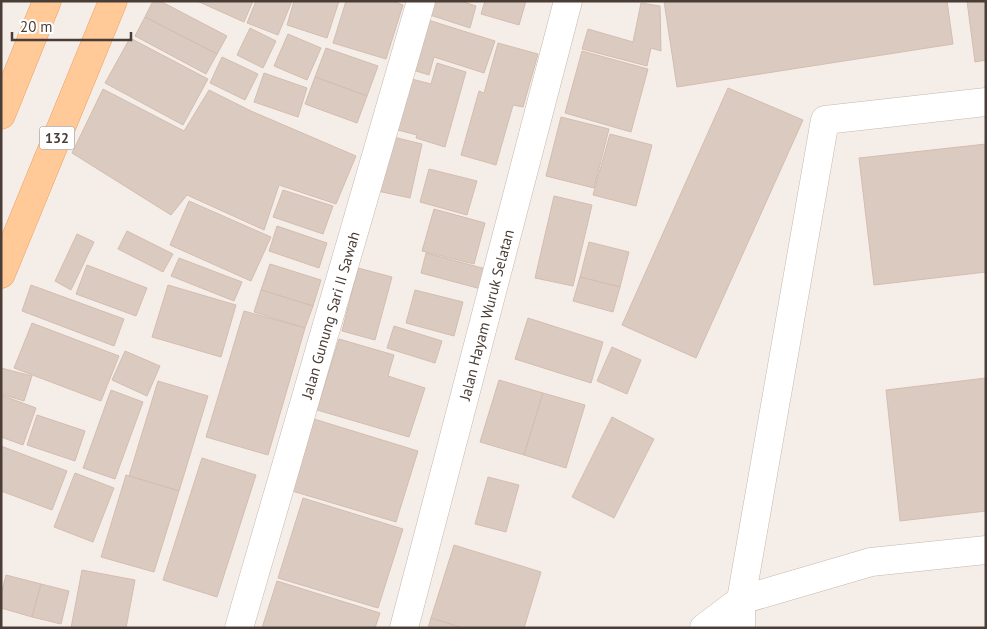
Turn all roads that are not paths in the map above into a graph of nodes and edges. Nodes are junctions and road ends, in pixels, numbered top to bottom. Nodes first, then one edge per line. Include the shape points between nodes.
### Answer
1 (47, 1) edge
2 (113, 1) edge
3 (421, 1) edge
4 (568, 1) edge
5 (986, 102) edge
6 (1, 115) edge
7 (1, 274) edge
8 (986, 550) edge
9 (742, 600) junction
10 (239, 628) edge
11 (404, 628) edge
12 (704, 628) edge
13 (741, 628) edge

1 - 6 main road
2 - 7 main road, 132
3 - 10 street, Jalan Gunung Sari II Sawah
4 - 11 street, Jalan Hayam Wuruk Selatan
5 - 9 street via 825,120
8 - 9 street via 872,562
9 - 12 street
9 - 13 street

